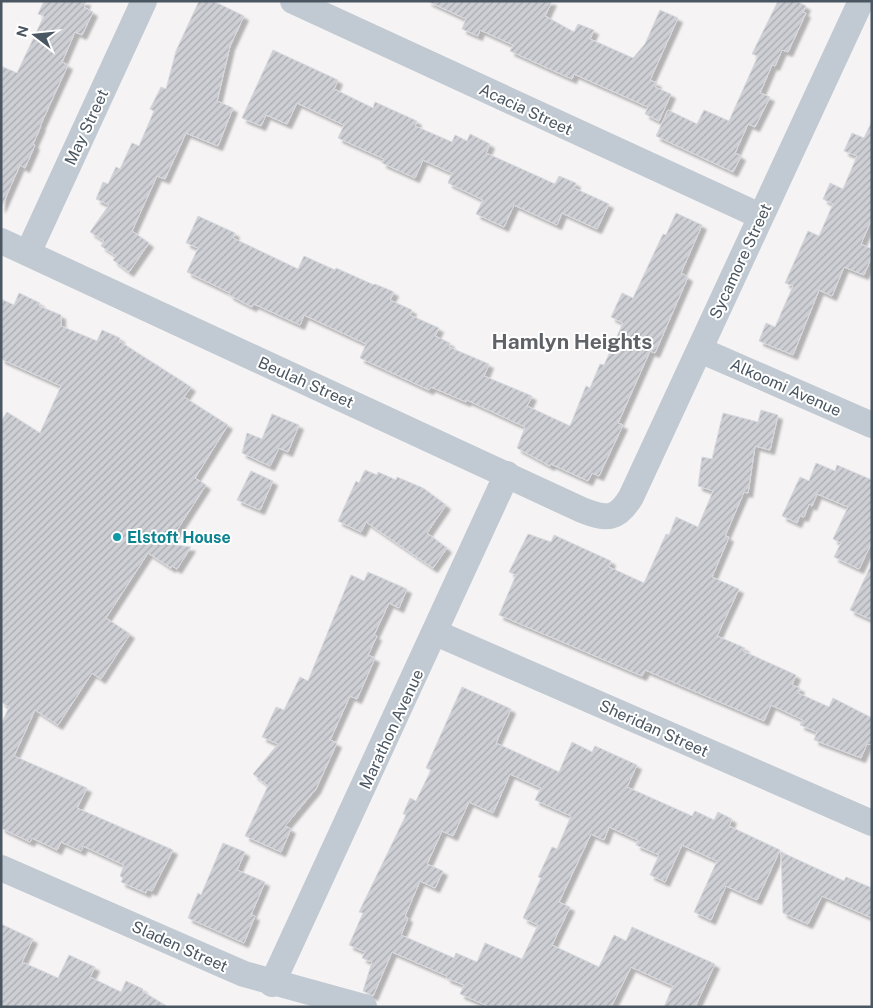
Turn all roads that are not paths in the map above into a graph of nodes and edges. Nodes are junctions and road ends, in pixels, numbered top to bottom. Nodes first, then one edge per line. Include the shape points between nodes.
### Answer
1 (144, 1) edge
2 (293, 1) edge
3 (863, 14) edge
4 (760, 216) junction
5 (1, 241) edge
6 (28, 253) junction
7 (700, 350) junction
8 (872, 425) edge
9 (507, 474) junction
10 (612, 516) joint
11 (436, 633) junction
12 (872, 823) edge
13 (1, 868) edge
14 (272, 984) junction
15 (364, 1007) edge

1 - 6 street, May Street
2 - 4 street, Acacia Street
3 - 4 street, Sycamore Street
4 - 7 street, Sycamore Street
5 - 6 street, Beulah Street
6 - 9 street, Beulah Street
7 - 8 street, Alkoomi Avenue
7 - 10 street, Sycamore Street via 631,496 622,510
9 - 10 street, Beulah Street via 582,510
9 - 11 street, Marathon Avenue
11 - 12 street, Sheridan Street
11 - 14 street, Marathon Avenue
13 - 14 street, Sladen Street
14 - 15 street, Sladen Street

